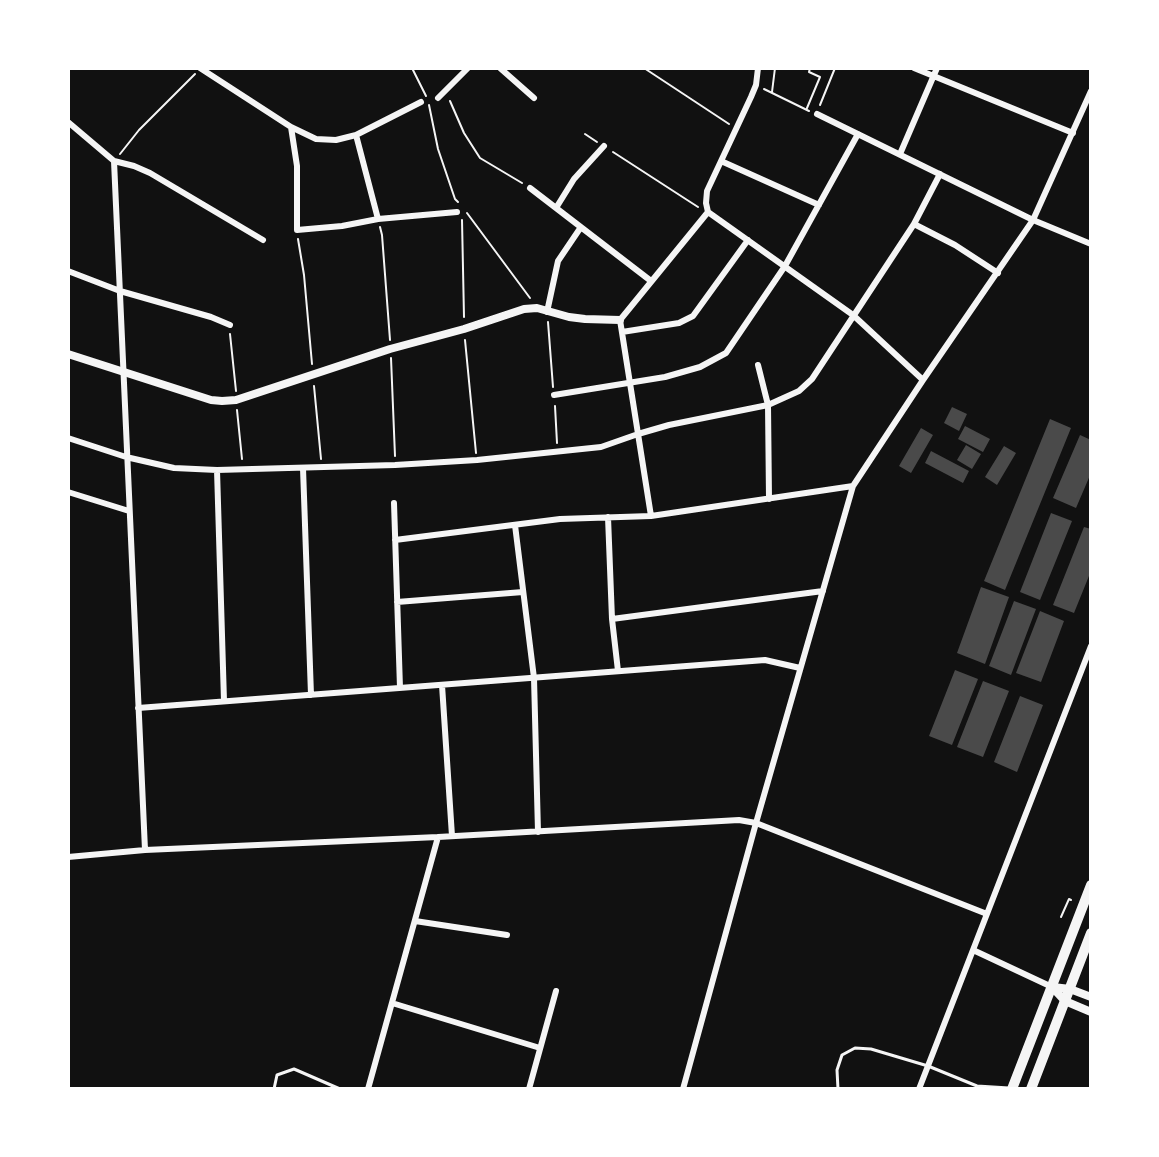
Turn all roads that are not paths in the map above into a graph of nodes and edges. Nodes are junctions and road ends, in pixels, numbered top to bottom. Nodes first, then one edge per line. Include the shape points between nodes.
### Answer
1 (201, 68) edge
2 (468, 68) edge
3 (500, 68) edge
4 (758, 68) edge
5 (914, 68) edge
6 (937, 68) edge
7 (934, 76) junction
8 (1091, 91) edge
9 (438, 98) dead end
10 (534, 98) dead end
11 (421, 102) dead end
12 (817, 114) road end
13 (68, 122) edge
14 (291, 127) junction
15 (1073, 133) junction
16 (858, 134) junction
17 (356, 135) junction
18 (604, 146) road end
19 (900, 154) junction
20 (114, 161) junction
21 (721, 161) junction
22 (940, 174) junction
23 (530, 188) road end
24 (819, 205) junction
25 (556, 208) junction
26 (457, 212) dead end
27 (708, 212) junction
28 (378, 219) junction
29 (1033, 220) junction
30 (914, 224) junction
31 (581, 227) junction
32 (263, 240) dead end
33 (748, 240) junction
34 (1091, 244) edge
35 (785, 266) junction
36 (68, 271) edge
37 (998, 273) junction
38 (651, 281) junction
39 (120, 291) junction
40 (547, 312) junction
41 (853, 315) junction
42 (620, 320) junction
43 (230, 325) dead end
44 (622, 332) junction
45 (68, 354) edge
46 (758, 365) dead end
47 (124, 372) junction
48 (923, 380) junction
49 (631, 383) junction
50 (554, 395) road end
51 (768, 405) junction
52 (638, 434) junction
53 (68, 438) edge
54 (126, 457) junction
55 (303, 468) junction
56 (217, 470) junction
57 (853, 486) junction
58 (68, 492) edge
59 (769, 499) junction
60 (394, 503) dead end
61 (129, 511) junction
62 (651, 516) junction
63 (608, 517) junction
64 (515, 525) junction
65 (395, 540) junction
66 (823, 591) junction
67 (523, 592) junction
68 (397, 602) junction
69 (612, 619) junction
70 (1091, 646) edge
71 (800, 668) junction
72 (618, 671) junction
73 (534, 678) junction
74 (442, 685) junction
75 (400, 688) junction
76 (311, 695) junction
77 (224, 701) junction
78 (138, 708) junction
79 (756, 823) junction
80 (538, 832) junction
81 (452, 836) junction
82 (438, 837) junction
83 (145, 850) junction
84 (68, 857) edge
85 (1091, 885) edge
86 (987, 914) junction
87 (415, 921) junction
88 (1091, 933) edge
89 (507, 935) dead end
90 (973, 950) junction
91 (1052, 987) junction
92 (1070, 989) junction
93 (556, 991) dead end
94 (1091, 997) edge
95 (1065, 1001) junction
96 (392, 1003) junction
97 (1091, 1012) edge
98 (540, 1048) junction
99 (928, 1066) junction
100 (274, 1089) edge
101 (340, 1089) edge
102 (368, 1089) edge
103 (529, 1089) edge
104 (683, 1089) edge
105 (838, 1089) edge
106 (919, 1089) edge
107 (1012, 1089) edge
108 (1031, 1089) edge

1 - 14 street
2 - 9 street
3 - 10 street
4 - 21 street via 756,85
5 - 7 street
6 - 7 street
7 - 15 street
7 - 19 street
8 - 15 street
11 - 17 street
12 - 16 street
13 - 20 street
14 - 17 street via 316,139
14 - 28 street via 297,230
15 - 29 street
16 - 19 street
16 - 24 street
17 - 28 street
18 - 25 street
19 - 22 street
20 - 32 street via 150,173
20 - 39 street
21 - 24 street
21 - 27 street via 707,191
22 - 29 street
22 - 30 street
23 - 25 street
24 - 35 street
25 - 31 street
26 - 28 street
27 - 33 street
27 - 38 street
29 - 34 street
29 - 37 street
30 - 37 street
30 - 41 street
31 - 38 street
31 - 40 street via 558,261
33 - 35 street
33 - 44 street via 693,316
35 - 41 street
35 - 49 street via 726,353 700,367
36 - 39 street
37 - 48 street
38 - 42 street
39 - 43 street
39 - 47 street
40 - 42 street
40 - 47 street via 524,309 236,400 211,400
41 - 48 street
41 - 51 street via 812,379
42 - 44 street
44 - 49 street
45 - 47 street
46 - 51 street
47 - 54 street
48 - 57 street
49 - 50 street
49 - 52 street
51 - 52 street
51 - 59 street
52 - 55 street via 601,447 558,452
52 - 62 street
53 - 54 street
54 - 56 street via 174,468
54 - 61 street
55 - 56 street
55 - 76 street
56 - 77 street
57 - 59 street
57 - 66 street
58 - 61 street
59 - 62 street
60 - 65 street
61 - 78 street
62 - 63 street
63 - 64 street
63 - 69 street
64 - 65 street
64 - 67 street
65 - 68 street
66 - 69 street
66 - 71 street
67 - 68 street
67 - 73 street
68 - 75 street
69 - 72 street
70 - 86 street
71 - 72 street via 765,660
71 - 79 street
72 - 73 street
73 - 74 street
73 - 80 street
74 - 75 street
74 - 81 street
75 - 76 street
76 - 77 street
77 - 78 street
78 - 83 street
79 - 80 street
79 - 86 street
79 - 104 street
80 - 81 street
81 - 82 street
82 - 83 street
82 - 87 street
83 - 84 street
85 - 91 highway
86 - 90 street
87 - 89 street
87 - 96 street
88 - 92 highway
90 - 91 street
90 - 99 street
91 - 92 street
91 - 95 street
91 - 107 highway
92 - 94 street
92 - 95 highway
93 - 98 street
95 - 97 street
95 - 108 highway
96 - 98 street
96 - 102 street
98 - 103 street
99 - 105 lane via 855,1048 842,1055
99 - 106 street
99 - 107 lane via 977,1086
100 - 101 lane via 277,1075 294,1069

